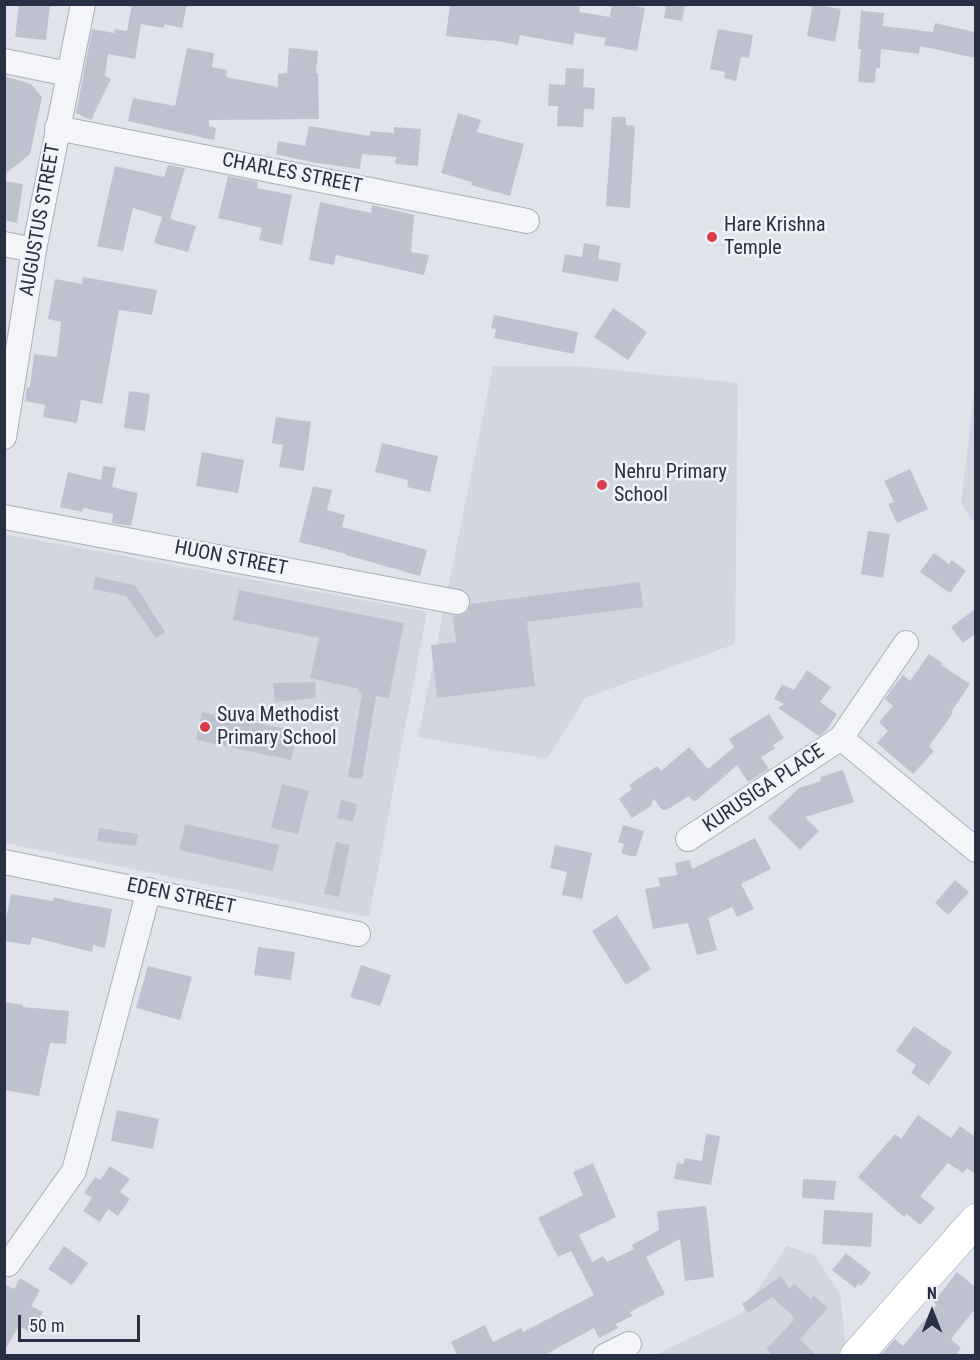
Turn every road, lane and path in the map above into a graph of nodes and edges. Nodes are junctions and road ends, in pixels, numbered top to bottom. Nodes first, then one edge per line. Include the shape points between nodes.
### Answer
1 (82, 4) edge
2 (4, 61) edge
3 (69, 74) junction
4 (57, 128) junction
5 (527, 221) dead end
6 (4, 244) edge
7 (34, 250) junction
8 (4, 436) edge
9 (4, 517) edge
10 (457, 602) dead end
11 (906, 643) dead end
12 (841, 738) junction
13 (688, 839) dead end
14 (975, 850) edge
15 (4, 862) edge
16 (148, 890) junction
17 (358, 934) dead end
18 (975, 1220) edge
19 (8, 1264) dead end
20 (629, 1344) dead end
21 (605, 1356) edge
22 (856, 1356) edge

1 - 3 street, AUGUSTUS STREET
2 - 3 street
3 - 4 street, AUGUSTUS STREET
4 - 5 street, CHARLES STREET
4 - 7 street, AUGUSTUS STREET
6 - 7 street
7 - 8 street, AUGUSTUS STREET
9 - 10 street, HUON STREET
11 - 12 street
12 - 13 street, KURUSIGA PLACE
12 - 14 street
15 - 16 street, EDEN STREET
16 - 17 street, EDEN STREET
16 - 19 street via 74,1171
18 - 22 main road
20 - 21 street

